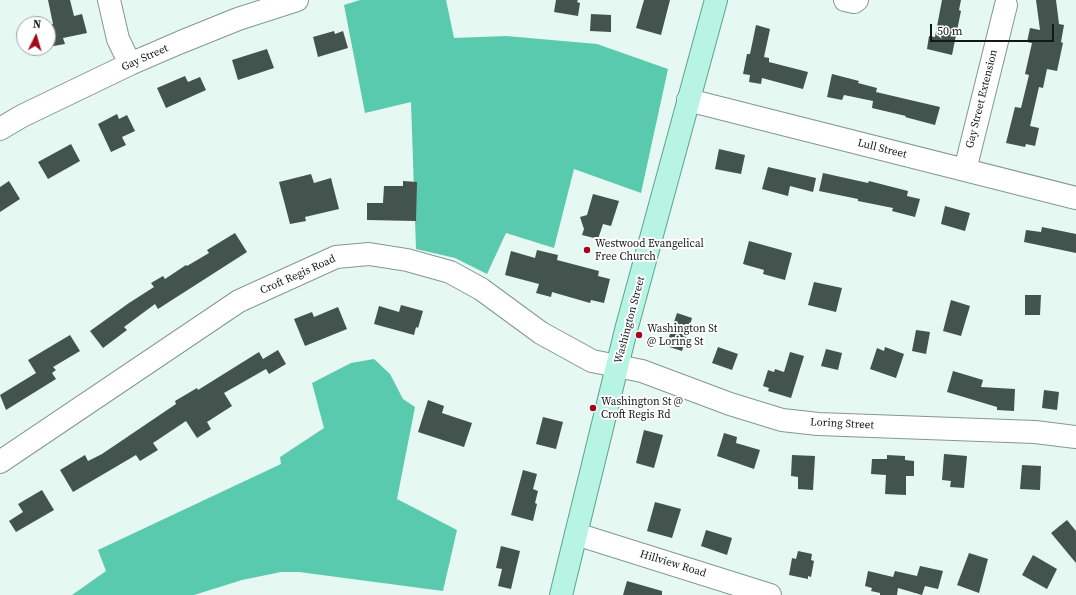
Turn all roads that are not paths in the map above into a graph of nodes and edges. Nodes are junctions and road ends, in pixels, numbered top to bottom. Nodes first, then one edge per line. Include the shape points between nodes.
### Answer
1 (109, 0) edge
2 (297, 0) edge
3 (716, 0) edge
4 (845, 0) edge
5 (857, 0) edge
6 (1006, 5) dead end
7 (130, 64) junction
8 (688, 100) junction
9 (0, 129) edge
10 (965, 170) junction
11 (1076, 198) edge
12 (617, 367) junction
13 (1076, 437) edge
14 (0, 462) edge
15 (576, 534) junction
16 (560, 595) edge
17 (770, 595) edge

1 - 7 street via 118,39
2 - 7 street, Gay Street via 238,20
3 - 8 main road, Washington Street
4 - 5 street
6 - 10 street, Gay Street Extension
7 - 9 street, Gay Street
8 - 10 street, Lull Street
8 - 12 main road, Washington Street
10 - 11 street, Lull Street
12 - 13 street, Loring Street via 642,371 730,404 782,420 818,424 1035,432
12 - 14 street, Croft Regis Road via 592,361 541,333 481,289 450,272 407,260 369,254 336,257 239,301
12 - 15 main road, Washington Street
15 - 16 main road, Washington Street
15 - 17 street, Hillview Road

